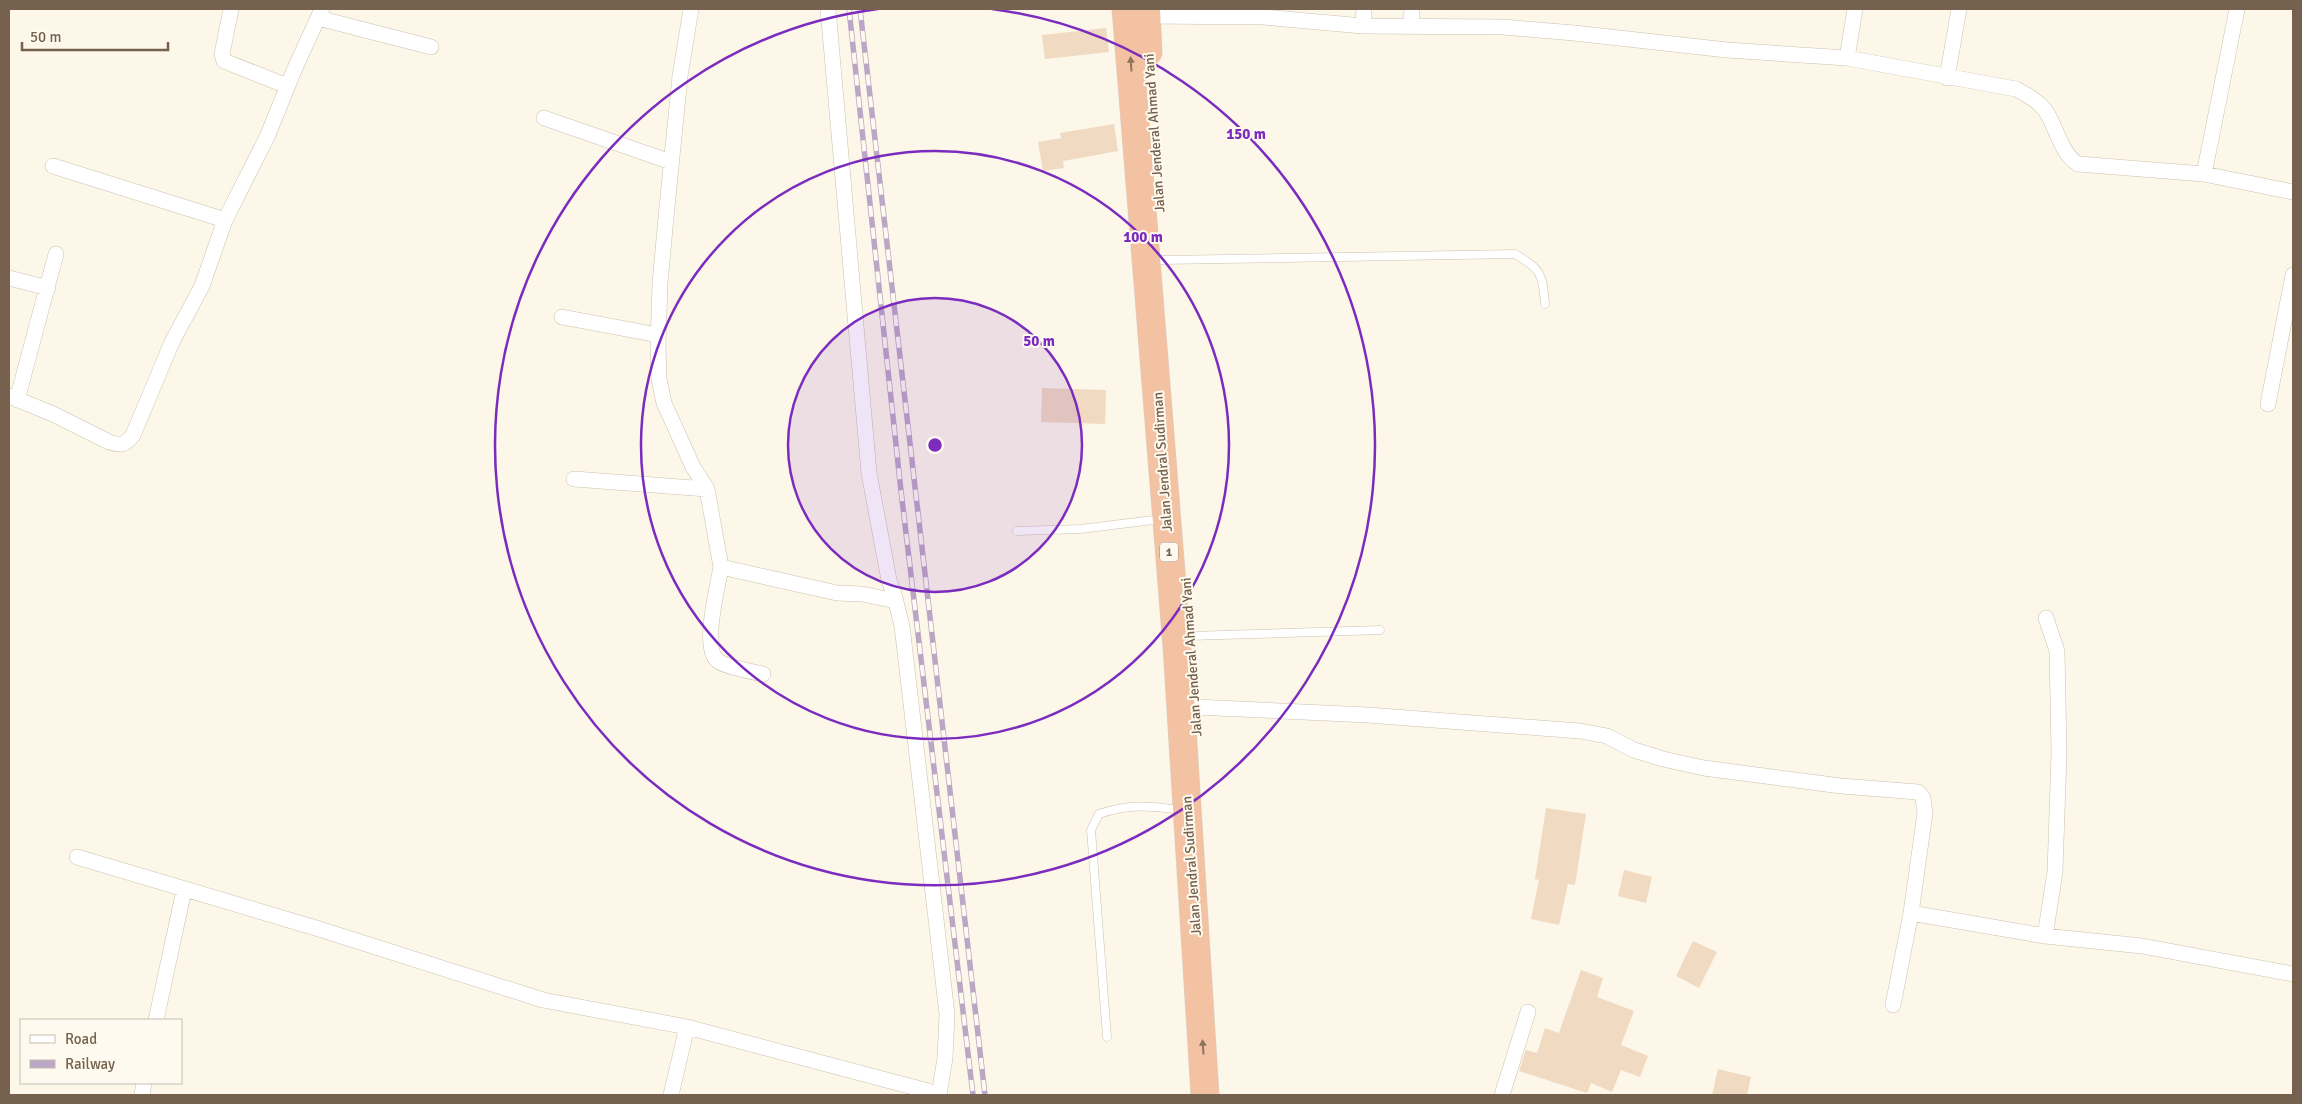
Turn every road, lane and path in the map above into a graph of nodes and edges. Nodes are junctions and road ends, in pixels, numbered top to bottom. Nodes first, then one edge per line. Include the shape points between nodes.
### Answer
1 (231, 9) edge
2 (691, 9) edge
3 (828, 9) edge
4 (1364, 9) edge
5 (1412, 9) edge
6 (1855, 9) edge
7 (1959, 9) edge
8 (2237, 9) edge
9 (1140, 11) edge
10 (320, 13) edge
11 (1363, 26) junction
12 (1411, 26) junction
13 (432, 47) dead end
14 (1846, 58) junction
15 (1948, 78) junction
16 (287, 86) junction
17 (544, 118) dead end
18 (671, 162) junction
19 (53, 166) dead end
20 (2204, 174) junction
21 (2293, 192) edge
22 (225, 220) junction
23 (56, 254) dead end
24 (1162, 260) junction
25 (2293, 275) edge
26 (9, 278) edge
27 (48, 288) junction
28 (1545, 304) dead end
29 (562, 317) dead end
30 (658, 335) junction
31 (13, 398) edge
32 (2268, 404) dead end
33 (574, 479) dead end
34 (707, 489) junction
35 (1166, 519) junction
36 (1017, 531) dead end
37 (721, 568) junction
38 (896, 601) junction
39 (2046, 618) dead end
40 (1380, 630) dead end
41 (1189, 636) junction
42 (763, 674) dead end
43 (1195, 707) junction
44 (1187, 810) junction
45 (77, 857) dead end
46 (184, 890) junction
47 (1911, 913) junction
48 (2045, 936) junction
49 (2293, 974) edge
50 (1892, 1005) dead end
51 (1528, 1012) dead end
52 (156, 1019) edge
53 (687, 1026) junction
54 (1107, 1037) dead end
55 (671, 1095) edge
56 (933, 1095) edge
57 (939, 1095) edge
58 (1205, 1095) edge
59 (1224, 1095) edge
60 (1502, 1095) edge

1 - 16 street via 222,54 224,61
2 - 18 street
3 - 38 street via 868,473
4 - 11 street
5 - 12 street
6 - 14 street
7 - 15 street
8 - 20 street
9 - 11 street
9 - 24 highway, Jalan Jenderal Ahmad Yani / 1
35 -> 9 highway, Jalan Jendral Sudirman / 1
10 - 13 street
10 - 16 street
11 - 12 street
12 - 14 street via 1503,27 1727,50
14 - 15 street
15 - 20 street via 2016,89 2029,96 2046,111 2070,159 2078,164
16 - 22 street via 267,137
17 - 18 street
18 - 30 street
19 - 22 street
20 - 21 street
22 - 31 street via 202,286 172,342 127,443 108,442
23 - 27 street
24 - 28 lane via 1515,254 1532,264 1542,276
24 - 41 highway, Jalan Jenderal Ahmad Yani / 1
25 - 32 street
26 - 27 street
27 - 31 street
29 - 30 street
30 - 34 street via 659,379 664,403 693,467
33 - 34 street
34 - 37 street
35 - 36 lane via 1080,529
35 - 44 highway, Jalan Jendral Sudirman / 1
37 - 38 street via 837,593
37 - 42 street via 709,638 712,653 718,661
38 - 57 street via 907,664 947,1014
39 - 48 street via 2057,651 2059,753 2055,872
40 - 41 lane
41 - 43 highway, Jalan Jenderal Ahmad Yani / 1
43 - 47 street via 1580,731 1607,736 1663,760 1704,768 1841,786 1918,792 1923,798 1925,813
43 - 59 highway, Jalan Jenderal Ahmad Yani / 1
44 - 54 lane via 1140,805 1116,808 1099,814 1091,830
58 -> 44 highway, Jalan Jendral Sudirman / 1
45 - 46 street
46 - 52 street
46 - 53 street via 543,1000
47 - 48 street
47 - 50 street
48 - 49 street via 2142,946
51 - 60 street
53 - 55 street
53 - 56 street via 928,1091

